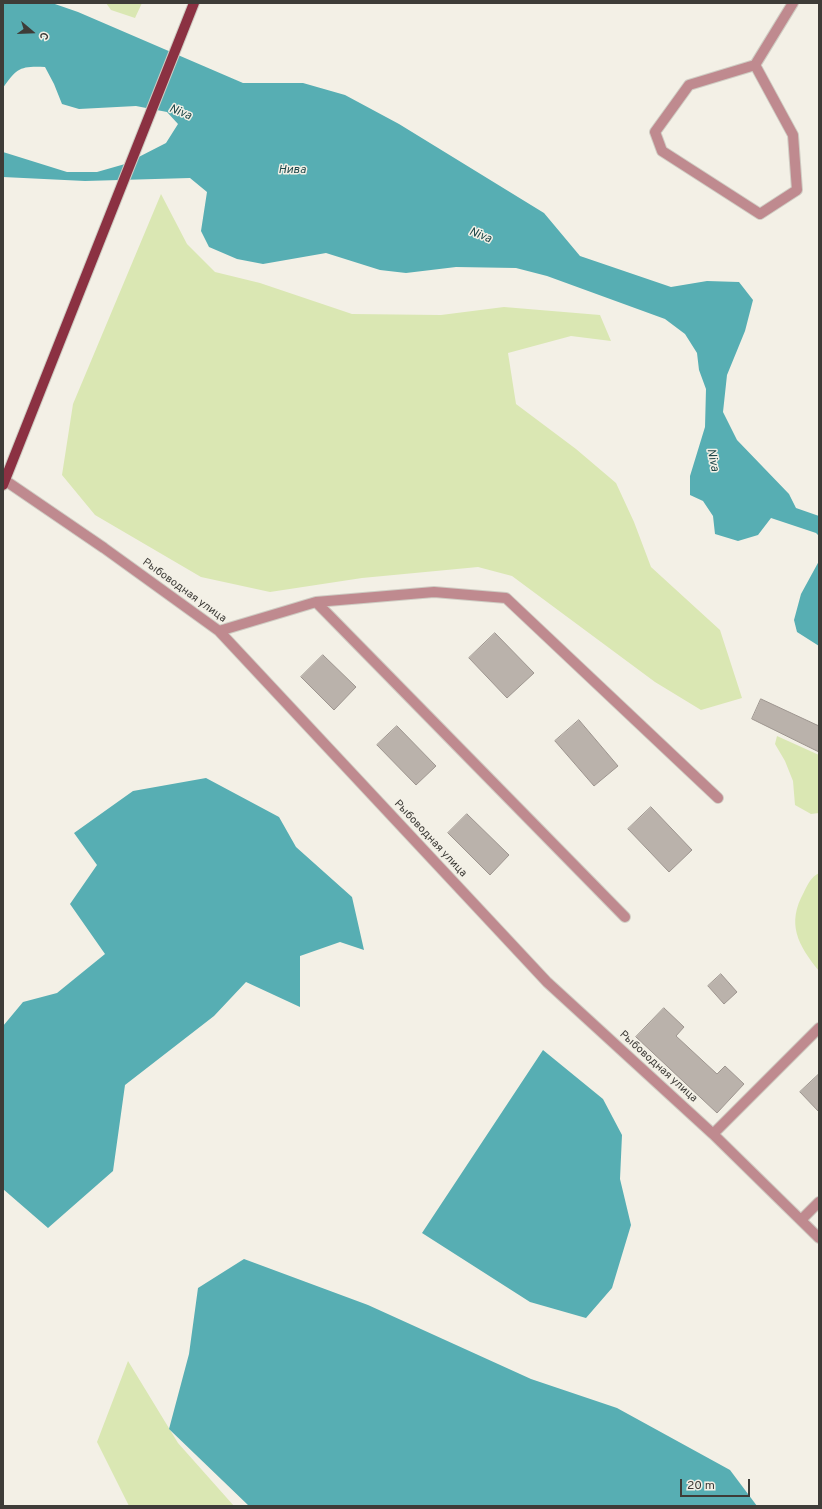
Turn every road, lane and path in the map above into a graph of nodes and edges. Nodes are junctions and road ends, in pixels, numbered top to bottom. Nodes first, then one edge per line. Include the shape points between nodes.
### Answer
1 (793, 3) edge
2 (192, 7) edge
3 (755, 65) junction
4 (4, 481) edge
5 (316, 602) junction
6 (219, 631) junction
7 (718, 798) dead end
8 (625, 917) dead end
9 (819, 1028) edge
10 (713, 1134) junction
11 (819, 1202) edge
12 (801, 1220) junction
13 (819, 1238) edge

1 - 3 street
2 - 4 main road
3 - 3 street via 793,135 797,190 760,214 662,151 655,132 689,85
4 - 6 street, Рыбоводная улица via 104,548
5 - 6 street
5 - 7 street via 434,592 506,598
5 - 8 street
6 - 10 street, Рыбоводная улица via 547,982
9 - 10 street
10 - 12 street, Рыбоводная улица
11 - 12 street
12 - 13 street, Рыбоводная улица

